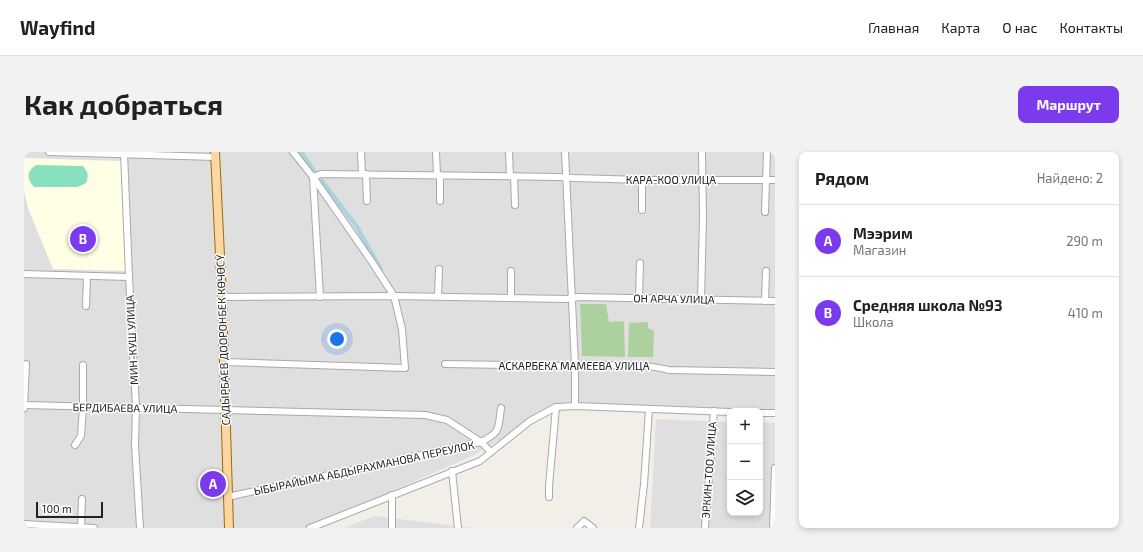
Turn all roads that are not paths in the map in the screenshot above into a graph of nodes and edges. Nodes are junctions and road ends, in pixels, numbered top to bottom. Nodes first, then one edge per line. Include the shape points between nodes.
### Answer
1 (49, 152) edge
2 (293, 152) edge
3 (361, 152) edge
4 (436, 152) edge
5 (509, 152) edge
6 (565, 152) edge
7 (702, 152) edge
8 (767, 152) edge
9 (82, 153) edge
10 (124, 153) edge
11 (215, 155) edge
12 (364, 174) junction
13 (438, 175) junction
14 (512, 176) junction
15 (313, 177) junction
16 (567, 178) junction
17 (642, 180) junction
18 (701, 180) junction
19 (766, 180) junction
20 (775, 180) edge
21 (440, 200) dead end
22 (366, 201) dead end
23 (514, 205) dead end
24 (642, 210) dead end
25 (765, 212) dead end
26 (640, 263) dead end
27 (439, 269) dead end
28 (512, 271) dead end
29 (766, 271) dead end
30 (24, 274) edge
31 (87, 276) junction
32 (129, 277) junction
33 (394, 296) junction
34 (438, 296) junction
35 (222, 297) junction
36 (320, 297) junction
37 (511, 298) junction
38 (572, 298) junction
39 (638, 298) junction
40 (700, 300) junction
41 (765, 301) junction
42 (775, 301) edge
43 (86, 306) dead end
44 (224, 362) junction
45 (26, 364) dead end
46 (445, 364) dead end
47 (83, 365) dead end
48 (575, 365) junction
49 (775, 372) edge
50 (24, 406) edge
51 (575, 406) junction
52 (83, 407) junction
53 (556, 407) junction
54 (136, 408) junction
55 (501, 408) dead end
56 (649, 409) junction
57 (226, 410) junction
58 (714, 411) junction
59 (727, 412) edge
60 (763, 413) edge
61 (775, 413) edge
62 (481, 442) junction
63 (75, 445) dead end
64 (491, 452) junction
65 (775, 468) edge
66 (452, 471) junction
67 (392, 495) junction
68 (227, 497) junction
69 (549, 497) dead end
70 (82, 499) dead end
71 (24, 524) edge
72 (326, 525) edge
73 (81, 527) junction
74 (94, 528) edge
75 (140, 528) edge
76 (229, 528) edge
77 (310, 528) edge
78 (392, 528) edge
79 (458, 528) edge
80 (577, 528) edge
81 (593, 528) edge
82 (640, 528) edge
83 (705, 528) edge
84 (773, 528) edge

1 - 9 street
2 - 15 street
3 - 12 street
4 - 13 street
5 - 14 street
6 - 16 street
7 - 18 street
8 - 19 street
9 - 10 street
10 - 11 street
10 - 32 street, МИН-КУШ УЛИЦА
11 - 35 main road, САДЫРБАЕВ ДООРОНБЕК КӨЧӨСҮ
12 - 13 street, КАРА-КОО УЛИЦА
12 - 15 street, КАРА-КОО УЛИЦА via 321,174
12 - 22 street
13 - 14 street, КАРА-КОО УЛИЦА
13 - 21 street
14 - 16 street, КАРА-КОО УЛИЦА
14 - 23 street
15 - 33 street
15 - 36 street
16 - 17 street, КАРА-КОО УЛИЦА
16 - 38 street
17 - 18 street, КАРА-КОО УЛИЦА
17 - 24 street
18 - 19 street, КАРА-КОО УЛИЦА
18 - 40 street via 703,216
19 - 20 street, КАРА-КОО УЛИЦА
19 - 25 street
26 - 39 street
27 - 34 street
28 - 37 street
29 - 41 street
30 - 31 street
31 - 32 street
31 - 43 street
32 - 54 street, МИН-КУШ УЛИЦА
33 - 34 street, ОН АРЧА УЛИЦА
33 - 36 street, ОН АРЧА УЛИЦА
33 - 44 street via 402,329 405,368
34 - 37 street, ОН АРЧА УЛИЦА
35 - 36 street, ОН АРЧА УЛИЦА
35 - 44 main road, САДЫРБАЕВ ДООРОНБЕК КӨЧӨСҮ
37 - 38 street, ОН АРЧА УЛИЦА
38 - 39 street, ОН АРЧА УЛИЦА
38 - 48 street
39 - 40 street, ОН АРЧА УЛИЦА
40 - 41 street, ОН АРЧА УЛИЦА
41 - 42 street, ОН АРЧА УЛИЦА
44 - 57 main road, САДЫРБАЕВ ДООРОНБЕК КӨЧӨСҮ
45 - 50 street
46 - 48 street, АСКАРБЕКА МАМЕЕВА УЛИЦА
47 - 52 street
48 - 49 street, АСКАРБЕКА МАМЕЕВА УЛИЦА
48 - 51 street
50 - 52 street, БЕРДИБАЕВА УЛИЦА
51 - 53 street
51 - 56 street
52 - 54 street, БЕРДИБАЕВА УЛИЦА
52 - 63 street via 82,436
53 - 64 street via 530,421
53 - 69 street
54 - 57 street, БЕРДИБАЕВА УЛИЦА
54 - 75 street, МИН-КУШ УЛИЦА via 135,445
55 - 62 street, ЫБЫРАЙЫМА АБДЫРАХМАНОВА ПЕРЕУЛОК via 497,432
56 - 58 street
56 - 82 street
57 - 62 street, БЕРДИБАЕВА УЛИЦА via 425,415 447,420
57 - 68 main road, САДЫРБАЕВ ДООРОНБЕК КӨЧӨСҮ
58 - 59 street
58 - 83 street, ЭРКИН-ТОО УЛИЦА
60 - 61 street
62 - 64 street, БЕРДИБАЕВА УЛИЦА
62 - 68 street, ЫБЫРАЙЫМА АБДЫРАХМАНОВА ПЕРЕУЛОК
64 - 66 street via 480,460
65 - 84 street
66 - 67 street
66 - 79 street
67 - 72 street
67 - 78 street
68 - 76 main road, САДЫРБАЕВ ДООРОНБЕК КӨЧӨСҮ
70 - 73 street
71 - 73 street
72 - 77 street
73 - 74 street
80 - 81 street via 584,521

